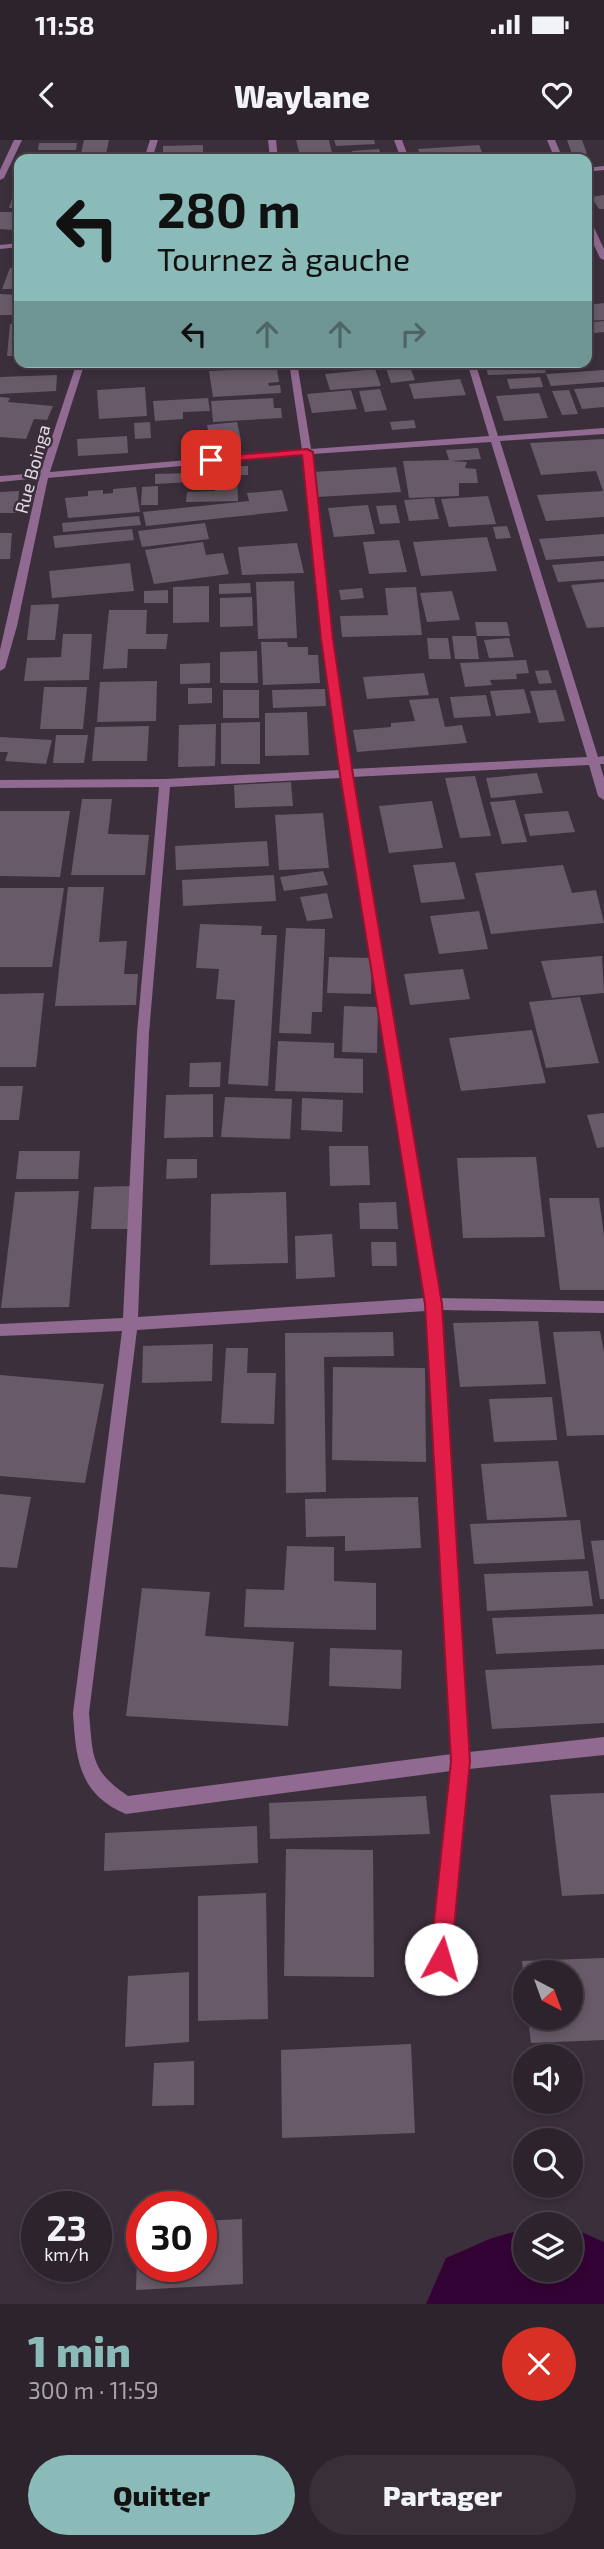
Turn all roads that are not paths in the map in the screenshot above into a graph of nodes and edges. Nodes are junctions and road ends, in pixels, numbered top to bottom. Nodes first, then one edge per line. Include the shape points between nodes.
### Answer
1 (18, 140) edge
2 (0, 178) edge
3 (592, 232) edge
4 (604, 258) edge
5 (79, 368) edge
6 (294, 368) edge
7 (473, 368) edge
8 (604, 431) edge
9 (494, 439) junction
10 (307, 452) junction
11 (44, 475) junction
12 (0, 480) edge
13 (0, 668) edge
14 (598, 760) edge
15 (346, 775) junction
16 (165, 783) junction
17 (0, 784) edge
18 (604, 796) edge
19 (433, 1304) junction
20 (604, 1307) edge
21 (130, 1324) junction
22 (0, 1329) edge
23 (604, 1746) edge
24 (461, 1761) junction
25 (441, 1959) dead end

1 - 2 street
3 - 4 street
5 - 11 street, Rue Boinga
6 - 10 street
7 - 9 street
8 - 9 street
9 - 10 street
9 - 14 street
10 - 11 street
10 - 15 street
11 - 12 street
11 - 13 street, Rue Boinga
14 - 15 street
14 - 18 street
15 - 16 street
15 - 19 street
16 - 17 street
16 - 21 street via 143,1033
19 - 20 street
19 - 21 street
19 - 24 street
21 - 22 street
21 - 24 street via 81,1713 86,1767 100,1788 126,1805
23 - 24 street
24 - 25 street

